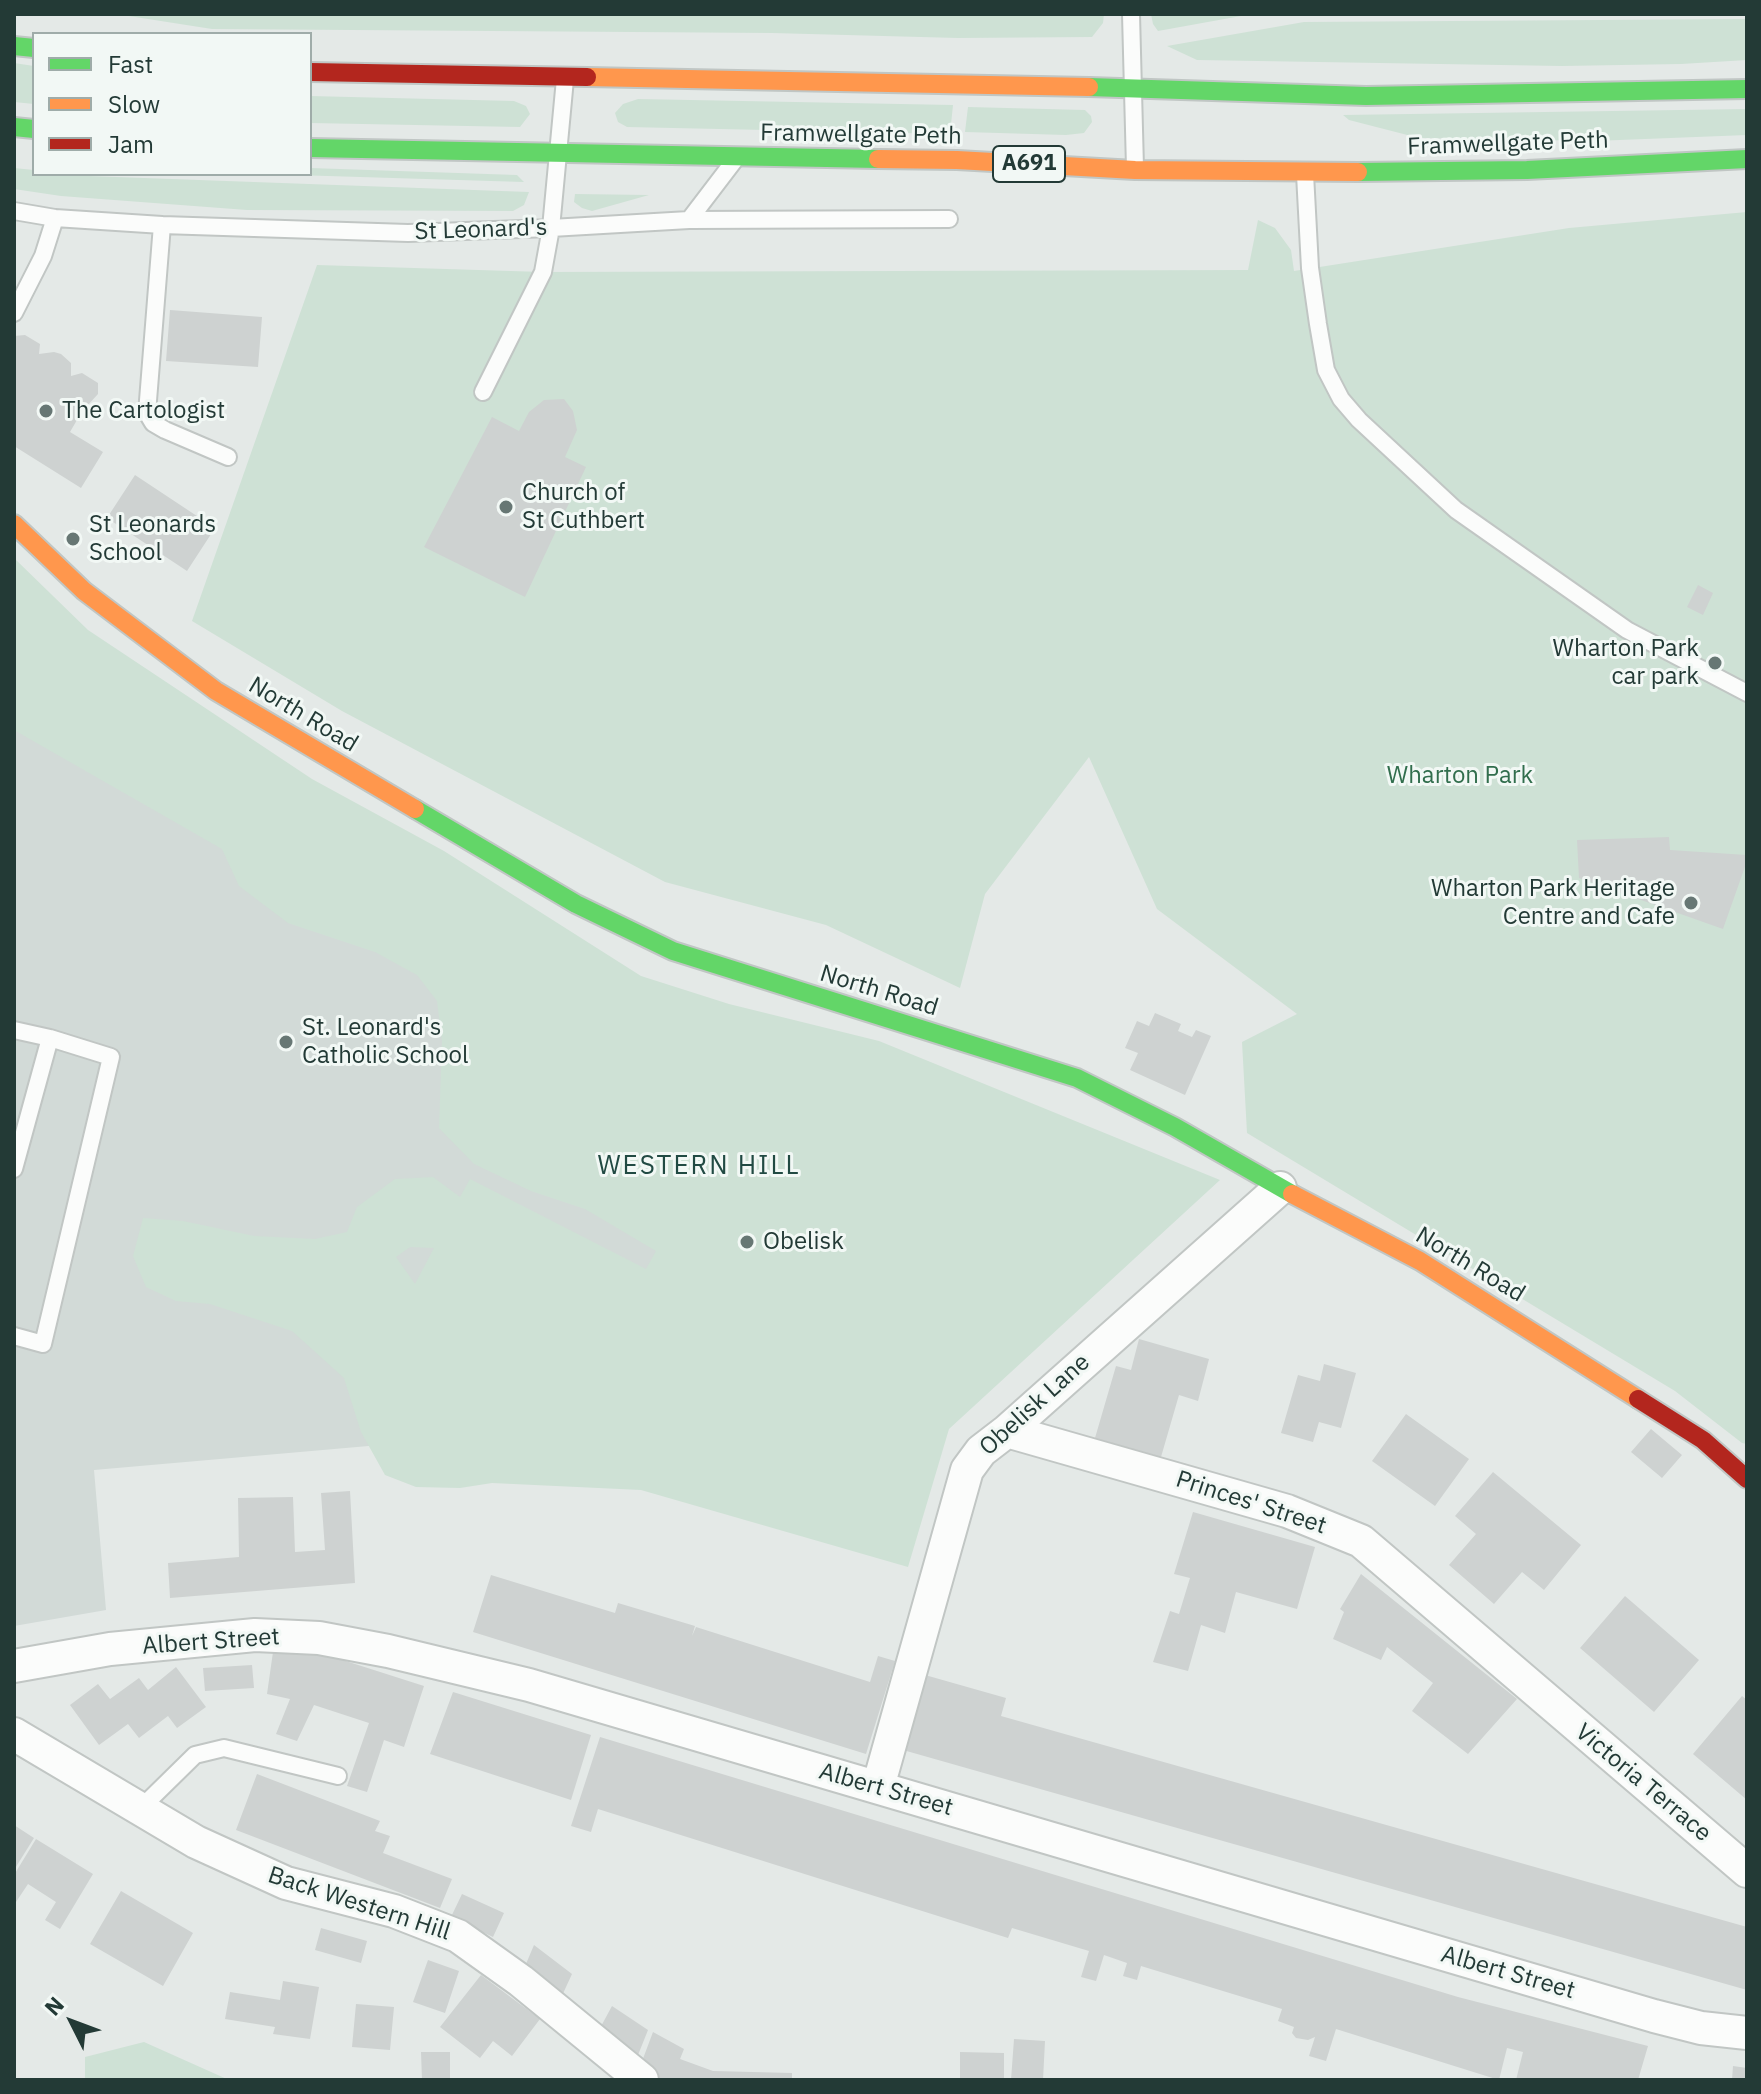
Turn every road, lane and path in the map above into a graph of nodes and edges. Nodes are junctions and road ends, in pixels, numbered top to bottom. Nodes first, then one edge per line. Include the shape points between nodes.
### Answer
1 (1131, 14) edge
2 (312, 72) edge
3 (565, 78) junction
4 (1133, 88) junction
5 (1747, 89) edge
6 (312, 148) edge
7 (558, 153) junction
8 (737, 157) junction
9 (1747, 159) edge
10 (1135, 170) junction
11 (1305, 172) junction
12 (14, 211) edge
13 (55, 218) junction
14 (949, 219) dead end
15 (689, 220) junction
16 (162, 225) junction
17 (551, 228) junction
18 (14, 313) edge
19 (483, 392) dead end
20 (228, 457) dead end
21 (14, 524) edge
22 (1747, 693) edge
23 (14, 1030) edge
24 (50, 1038) junction
25 (14, 1169) edge
26 (1280, 1188) junction
27 (14, 1336) edge
28 (1007, 1431) junction
29 (1747, 1479) edge
30 (14, 1666) edge
31 (1539, 1695) joint
32 (14, 1734) edge
33 (338, 1776) dead end
34 (878, 1787) junction
35 (140, 1809) junction
36 (1747, 1871) edge
37 (1747, 2033) edge
38 (642, 2080) edge

1 - 4 lane
2 - 3 main road, Framwellgate Peth
3 - 4 main road, Framwellgate Peth
3 - 7 lane
4 - 5 main road, Framwellgate Peth via 1366,96
4 - 10 lane
6 - 7 main road, Framwellgate Peth / A691
7 - 8 main road, Framwellgate Peth / A691
7 - 17 lane
8 - 10 main road, Framwellgate Peth / A691 via 957,160
8 - 15 lane
9 - 11 main road, Framwellgate Peth / A691 via 1527,170
10 - 11 main road, Framwellgate Peth / A691
11 - 22 lane via 1318,324 1326,370 1341,399 1456,510 1627,630
12 - 13 lane, St Leonard's
13 - 16 lane, St Leonard's
13 - 18 lane via 43,256
14 - 15 lane, St Leonard's
15 - 17 lane, St Leonard's
16 - 17 lane, St Leonard's via 408,233
16 - 20 lane via 147,413 165,430
17 - 19 lane via 543,272
21 - 26 main road, North Road via 84,591 216,691 576,904 673,951 1077,1078
23 - 24 lane
24 - 25 lane
24 - 27 lane via 111,1057 43,1344
26 - 28 street, Obelisk Lane
26 - 29 main road, North Road via 1459,1285 1703,1440
28 - 31 street, Princes' Street via 1287,1511 1361,1541
28 - 34 street, Obelisk Lane via 967,1470
30 - 34 street, Albert Street via 185,1641 255,1635 319,1638 529,1685
31 - 36 street, Victoria Terrace
32 - 35 street, Back Western Hill
33 - 35 lane via 224,1748 195,1755
34 - 37 street, Albert Street via 1654,2016
35 - 38 street, Back Western Hill via 196,1842 286,1883 394,1911 458,1936

